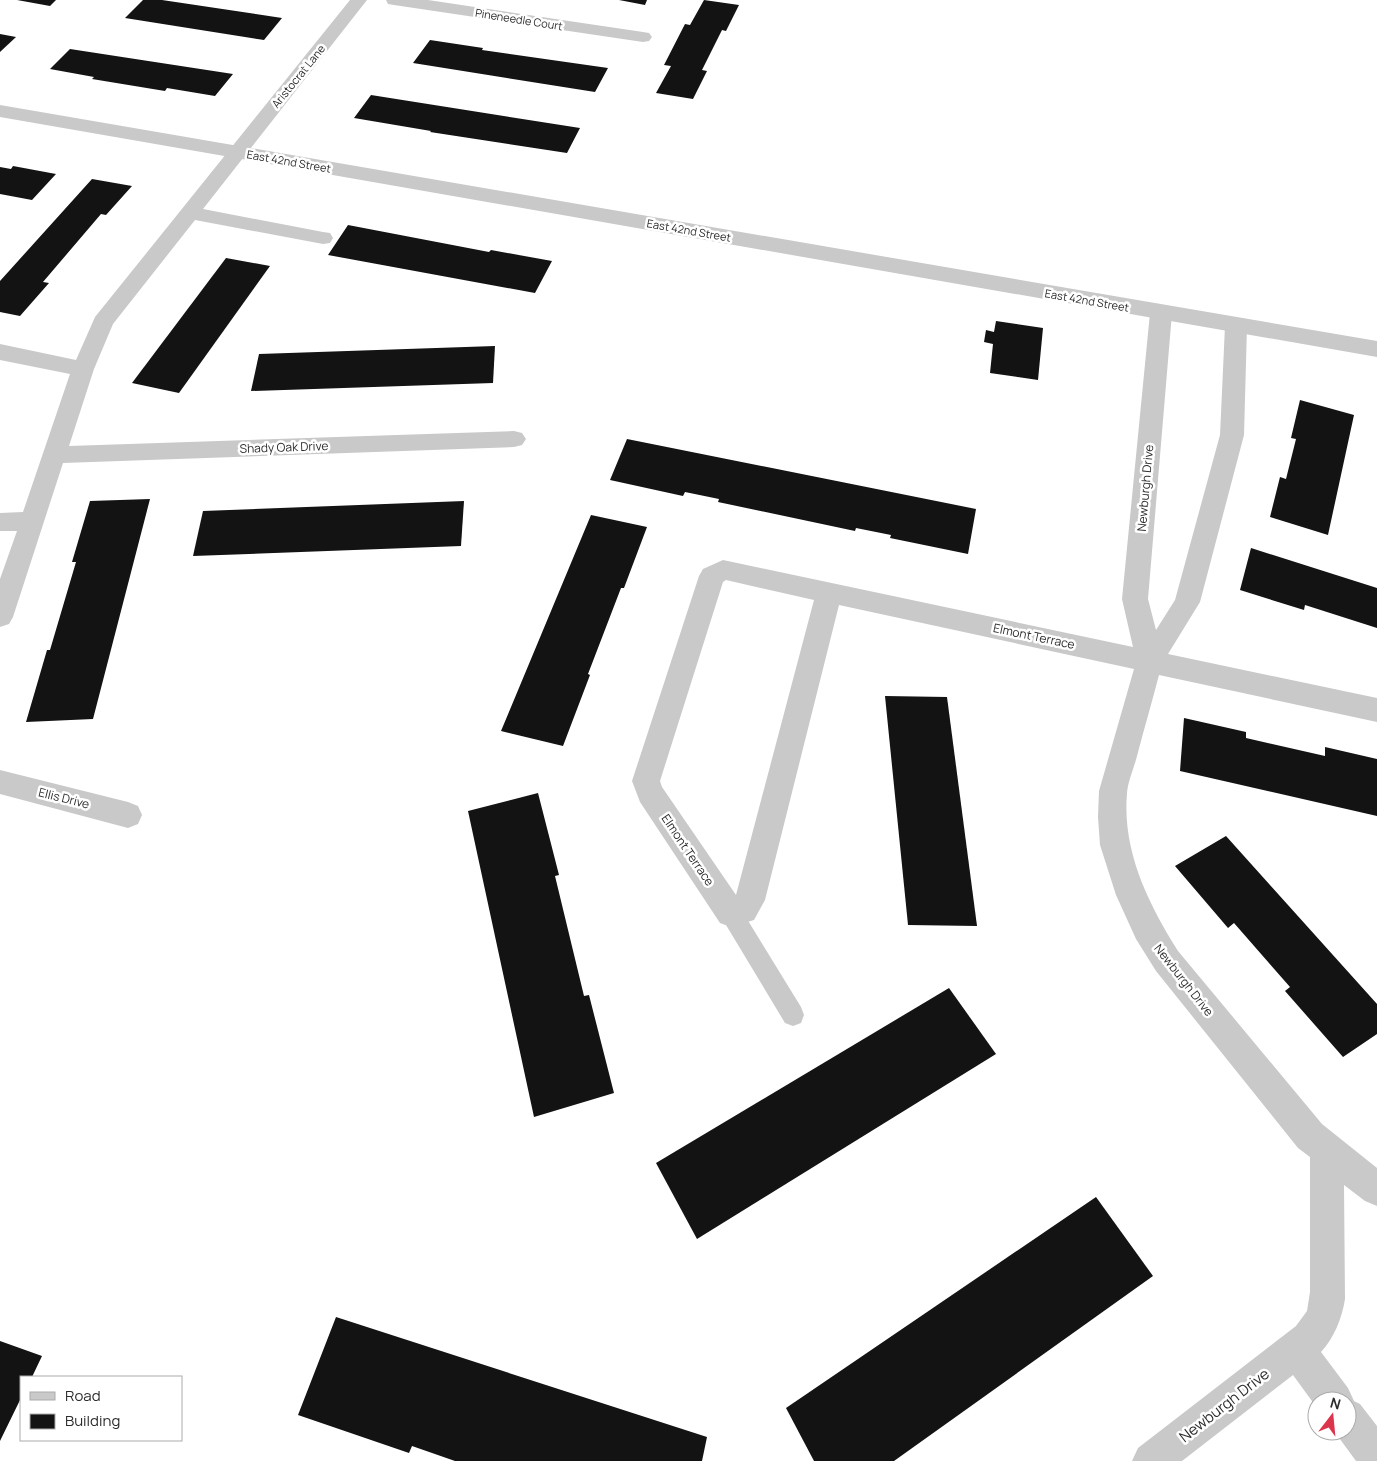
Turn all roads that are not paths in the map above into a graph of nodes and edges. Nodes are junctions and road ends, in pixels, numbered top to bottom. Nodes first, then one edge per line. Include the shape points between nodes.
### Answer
1 (359, 0) edge
2 (394, 0) edge
3 (643, 37) dead end
4 (0, 111) edge
5 (238, 152) junction
6 (190, 213) junction
7 (323, 238) dead end
8 (1161, 313) junction
9 (1236, 326) junction
10 (1377, 350) edge
11 (1, 352) edge
12 (83, 369) junction
13 (514, 440) dead end
14 (55, 455) junction
15 (33, 521) junction
16 (0, 522) edge
17 (829, 593) junction
18 (0, 617) edge
19 (1150, 661) junction
20 (1377, 710) edge
21 (0, 782) edge
22 (128, 815) dead end
23 (731, 913) junction
24 (793, 1015) dead end
25 (1327, 1151) junction
26 (1377, 1189) edge
27 (1296, 1348) junction
28 (1328, 1391) edge
29 (1357, 1431) edge
30 (1377, 1458) edge
31 (1151, 1461) edge

1 - 5 street, Aristocrat Lane
2 - 3 street, Pineneedle Court
4 - 5 street, East 42nd Street
5 - 6 street, Aristocrat Lane
5 - 8 street, East 42nd Street
6 - 7 street
6 - 12 street, Aristocrat Lane via 108,314
8 - 9 street, East 42nd Street
8 - 19 street, Newburgh Drive via 1134,599
9 - 10 street, East 42nd Street
9 - 19 street via 1232,435 1187,602
11 - 12 street
12 - 14 street
13 - 14 street, Shady Oak Drive
14 - 15 street
15 - 16 street
15 - 18 street
17 - 19 street, Elmont Terrace
17 - 23 street via 750,900 743,910
17 - 23 street, Elmont Terrace via 723,570 712,576 648,771 646,781 650,793
19 - 20 street
19 - 25 street, Newburgh Drive via 1112,804 1115,846 1127,885 1166,961 1310,1136
21 - 22 street, Ellis Drive
23 - 24 lane
25 - 26 street, Newburgh Drive
25 - 27 street, Newburgh Drive via 1327,1304 1318,1330
27 - 28 street
27 - 31 street, Newburgh Drive
29 - 30 street

